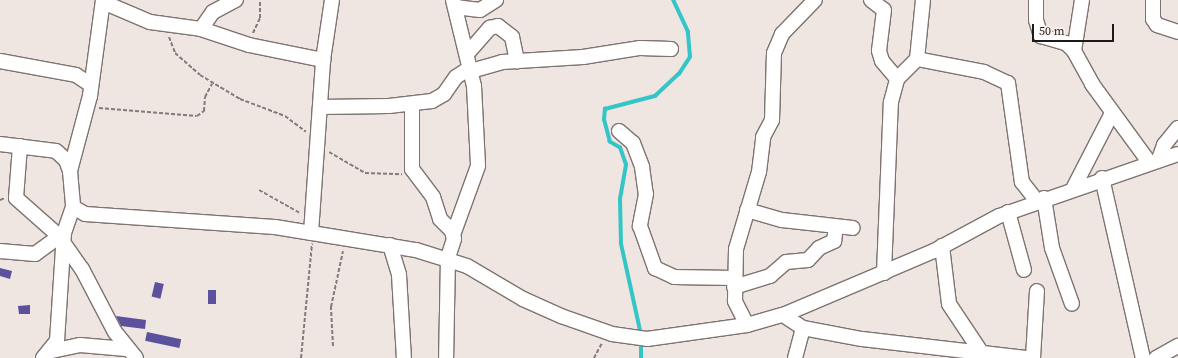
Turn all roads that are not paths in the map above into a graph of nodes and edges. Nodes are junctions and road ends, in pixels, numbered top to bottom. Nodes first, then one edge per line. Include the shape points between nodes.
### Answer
1 (236, 0) edge
2 (332, 0) edge
3 (496, 0) edge
4 (815, 0) edge
5 (872, 0) edge
6 (923, 0) edge
7 (1036, 0) edge
8 (1082, 0) edge
9 (1153, 0) edge
10 (103, 1) edge
11 (454, 4) edge
12 (200, 29) junction
13 (1178, 32) edge
14 (671, 49) dead end
15 (1074, 51) junction
16 (467, 54) junction
17 (917, 59) junction
18 (323, 60) junction
19 (0, 61) edge
20 (517, 61) junction
21 (471, 70) junction
22 (897, 79) junction
23 (92, 85) junction
24 (412, 104) junction
25 (320, 107) junction
26 (1112, 113) junction
27 (1178, 128) edge
28 (619, 131) dead end
29 (0, 144) edge
30 (20, 146) junction
31 (1178, 154) edge
32 (1154, 161) junction
33 (70, 172) junction
34 (1102, 178) junction
35 (1074, 187) junction
36 (1040, 199) junction
37 (73, 207) junction
38 (747, 210) junction
39 (1008, 212) junction
40 (836, 227) junction
41 (853, 228) dead end
42 (312, 233) junction
43 (453, 235) junction
44 (63, 238) junction
45 (390, 245) junction
46 (942, 246) junction
47 (0, 251) edge
48 (448, 258) junction
49 (1024, 270) dead end
50 (884, 273) junction
51 (734, 282) junction
52 (1037, 291) dead end
53 (1072, 304) dead end
54 (783, 315) junction
55 (747, 325) junction
56 (803, 328) junction
57 (1178, 346) edge
58 (47, 354) edge
59 (133, 355) edge
60 (983, 355) junction
61 (404, 358) edge
62 (446, 358) edge
63 (795, 358) edge
64 (1022, 358) edge
65 (1026, 358) edge
66 (1034, 358) edge
67 (1143, 358) edge
68 (1156, 358) edge

1 - 12 street via 213,12
2 - 18 street
3 - 11 street via 480,10
4 - 38 street via 800,13 777,43 772,120 763,137 760,172
5 - 22 street via 884,10 880,51 882,61
6 - 17 street
7 - 15 street via 1036,20 1041,36 1066,43
8 - 15 street
9 - 13 street via 1153,19 1157,25
10 - 12 street via 150,22
10 - 23 street
11 - 16 street
12 - 18 street via 249,45
14 - 20 street via 640,48 582,57
15 - 26 street
16 - 20 street via 490,28 498,26 512,38
16 - 21 street
17 - 22 street
17 - 36 street via 1004,79 1008,83 1022,182
18 - 25 street
19 - 23 street via 76,75
20 - 21 street
21 - 24 street via 456,77 439,98
21 - 43 street via 478,166
22 - 50 street via 891,102
23 - 33 street
24 - 25 street
24 - 43 street via 412,162 416,175 433,197 440,219
25 - 42 street
26 - 32 street
26 - 35 street
27 - 32 street
28 - 51 street via 633,143 642,167 646,194 640,226 655,268 674,277
29 - 30 street
30 - 33 street via 56,151 66,160
30 - 44 street via 16,198
31 - 32 street
32 - 34 street
33 - 37 street
34 - 35 street
34 - 67 street
35 - 36 street
36 - 39 street
36 - 53 street via 1052,248
37 - 42 street via 85,214 100,216
37 - 44 street
38 - 40 street via 782,220
38 - 51 street via 736,249
39 - 46 street
39 - 49 street
40 - 41 street
40 - 51 street via 834,241 819,248 808,260 786,262 770,276
42 - 45 street
43 - 48 street
44 - 47 street via 34,254
44 - 58 street via 57,341
44 - 59 street
45 - 48 street
45 - 61 street via 400,275
46 - 50 street
46 - 60 street via 949,304
48 - 55 street via 542,309 606,332 640,338
48 - 62 street
50 - 54 street
51 - 55 street via 735,301
52 - 66 street
54 - 55 street
54 - 56 street
56 - 60 street via 908,347
56 - 63 street
57 - 68 street
58 - 59 street via 80,345
60 - 64 street
64 - 65 street

